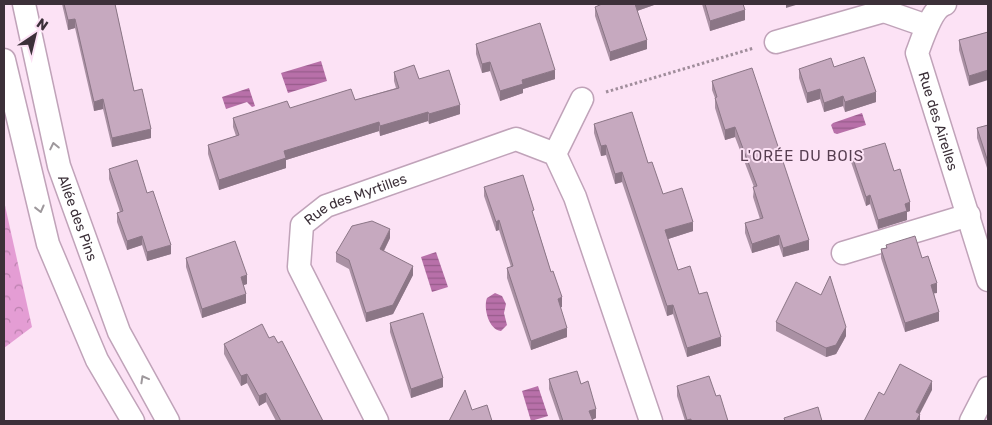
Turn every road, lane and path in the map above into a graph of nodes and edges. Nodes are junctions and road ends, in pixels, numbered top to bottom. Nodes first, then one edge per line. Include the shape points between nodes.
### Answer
1 (24, 4) edge
2 (945, 4) edge
3 (927, 26) junction
4 (776, 42) joint
5 (4, 60) edge
6 (582, 99) joint
7 (555, 154) junction
8 (969, 215) junction
9 (843, 253) dead end
10 (988, 280) edge
11 (988, 388) edge
12 (133, 421) edge
13 (168, 421) edge
14 (377, 421) edge
15 (652, 421) edge
16 (971, 421) edge

13 -> 1 street, Allée des Pins via 119,332 59,166
2 - 3 street, Rue des Airelles
3 - 4 street via 884,11
3 - 8 street, Rue des Airelles via 917,52
4 - 6 path
5 -> 12 street via 48,244 97,360
6 - 7 street
7 - 14 street, Rue des Myrtilles via 516,139 326,206 302,225 299,267
7 - 15 street via 575,197
8 - 9 street
8 - 10 street, Rue des Airelles
11 - 16 street

